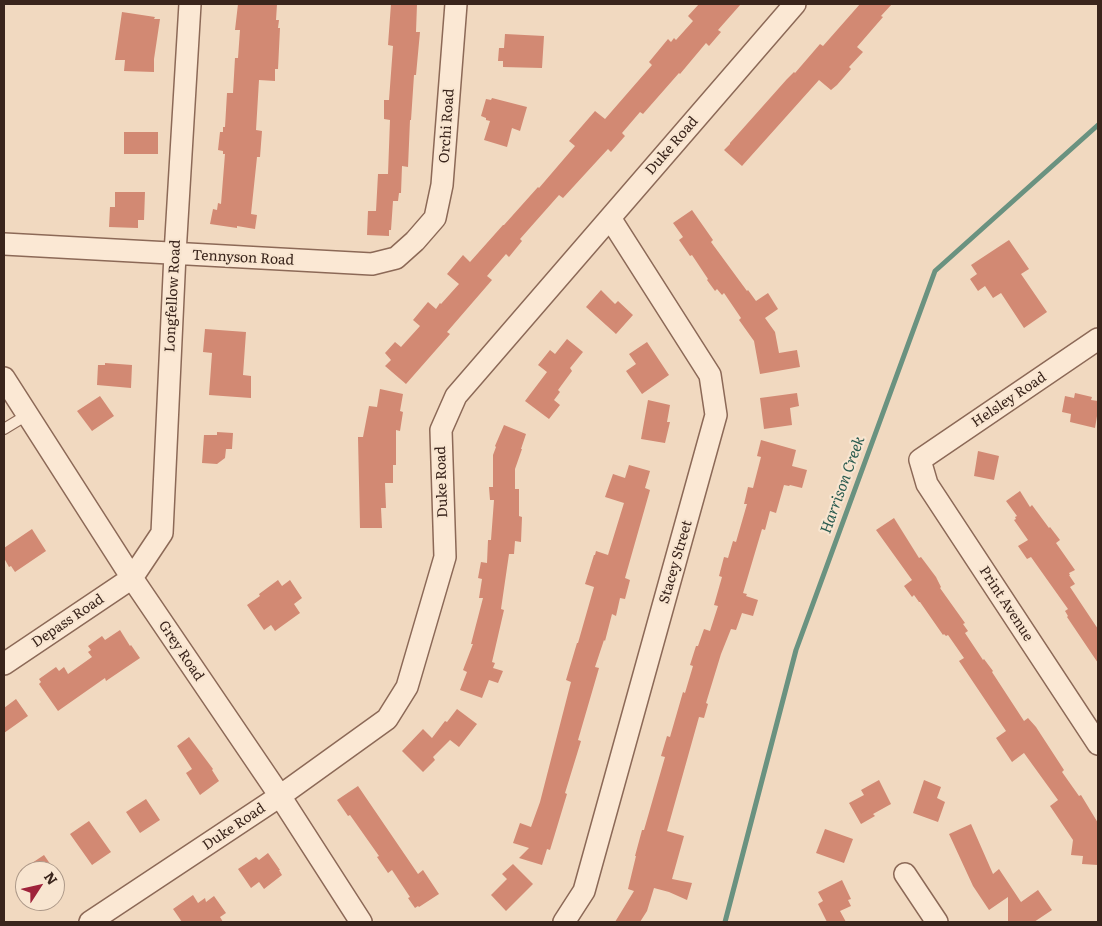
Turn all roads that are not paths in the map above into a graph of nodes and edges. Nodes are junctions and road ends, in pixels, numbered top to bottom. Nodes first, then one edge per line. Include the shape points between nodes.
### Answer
1 (190, 4) edge
2 (456, 4) edge
3 (795, 4) edge
4 (610, 218) junction
5 (415, 241) joint
6 (4, 244) edge
7 (175, 254) junction
8 (1098, 339) edge
9 (4, 378) edge
10 (27, 415) junction
11 (4, 429) edge
12 (920, 460) joint
13 (132, 578) junction
14 (4, 664) edge
15 (1098, 744) edge
16 (280, 796) junction
17 (904, 874) dead end
18 (90, 922) edge
19 (362, 922) edge
20 (564, 922) edge
21 (937, 922) edge

1 - 7 street, Longfellow Road
2 - 5 street, Orchi Road via 442,185 434,218
3 - 4 street, Duke Road
4 - 16 street, Duke Road via 456,396 441,430 445,557 407,687 387,719
4 - 20 street, Stacey Street via 710,375 716,415 584,891
5 - 7 street, Tennyson Road via 396,258 372,264
6 - 7 street, Tennyson Road
7 - 13 street, Longfellow Road via 162,533
8 - 12 street, Helsley Road
9 - 10 street, Grey Road
10 - 11 lane
10 - 13 street, Grey Road
12 - 15 street, Print Avenue via 927,484
13 - 14 street, Depass Road
13 - 16 street, Grey Road
16 - 18 street, Duke Road
16 - 19 street, Grey Road
17 - 21 street

